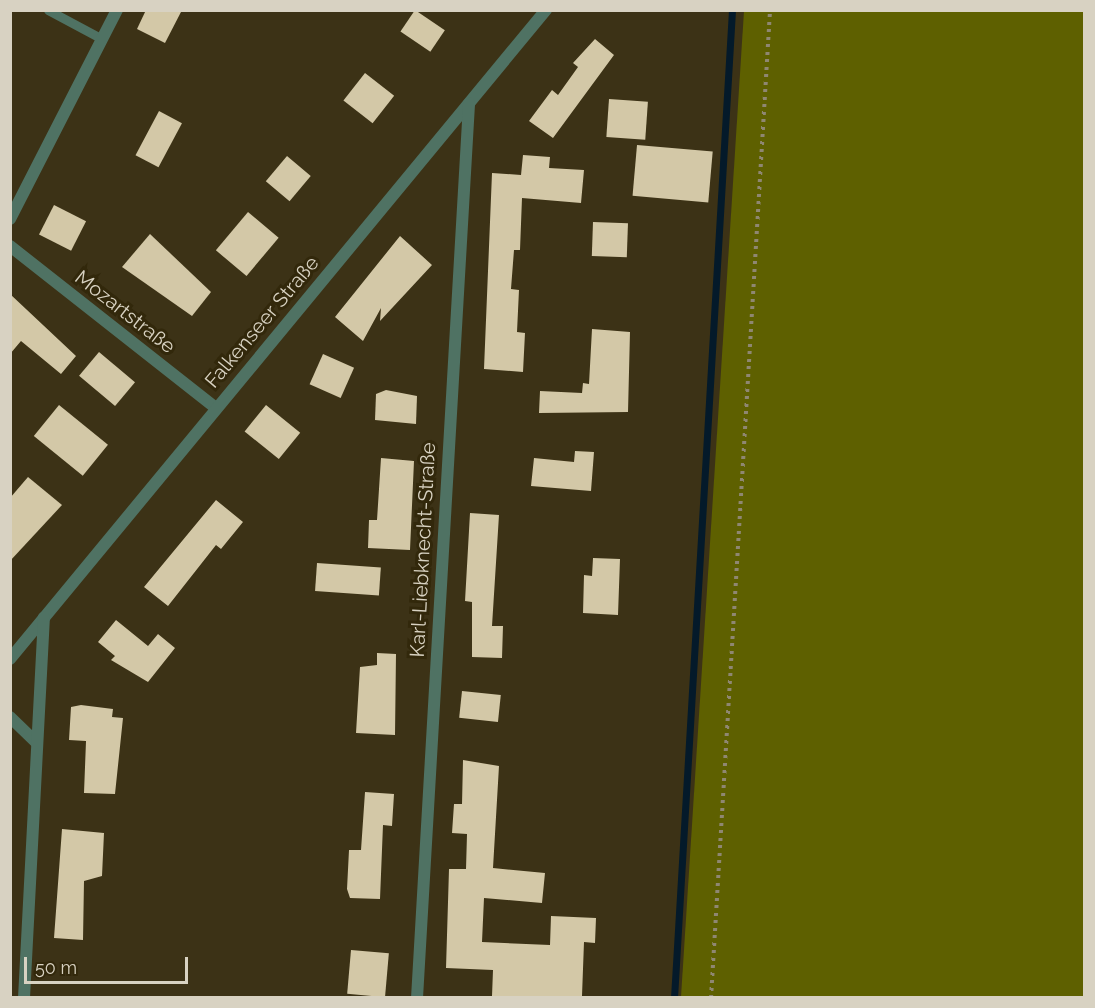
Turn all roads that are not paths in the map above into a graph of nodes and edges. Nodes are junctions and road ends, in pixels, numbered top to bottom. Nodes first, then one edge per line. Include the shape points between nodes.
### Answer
1 (48, 10) edge
2 (117, 10) edge
3 (546, 10) edge
4 (102, 39) junction
5 (469, 104) junction
6 (10, 219) edge
7 (10, 246) edge
8 (216, 408) junction
9 (44, 618) junction
10 (10, 659) edge
11 (10, 717) edge
12 (38, 743) junction
13 (24, 998) edge
14 (417, 998) edge

1 - 4 lane
2 - 4 street
3 - 5 street, Falkenseer Straße
4 - 6 street
5 - 8 street, Falkenseer Straße
5 - 14 street, Karl-Liebknecht-Straße
7 - 8 street, Mozartstraße
8 - 9 street, Falkenseer Straße
9 - 10 street, Falkenseer Straße
9 - 12 street
11 - 12 street
12 - 13 street

